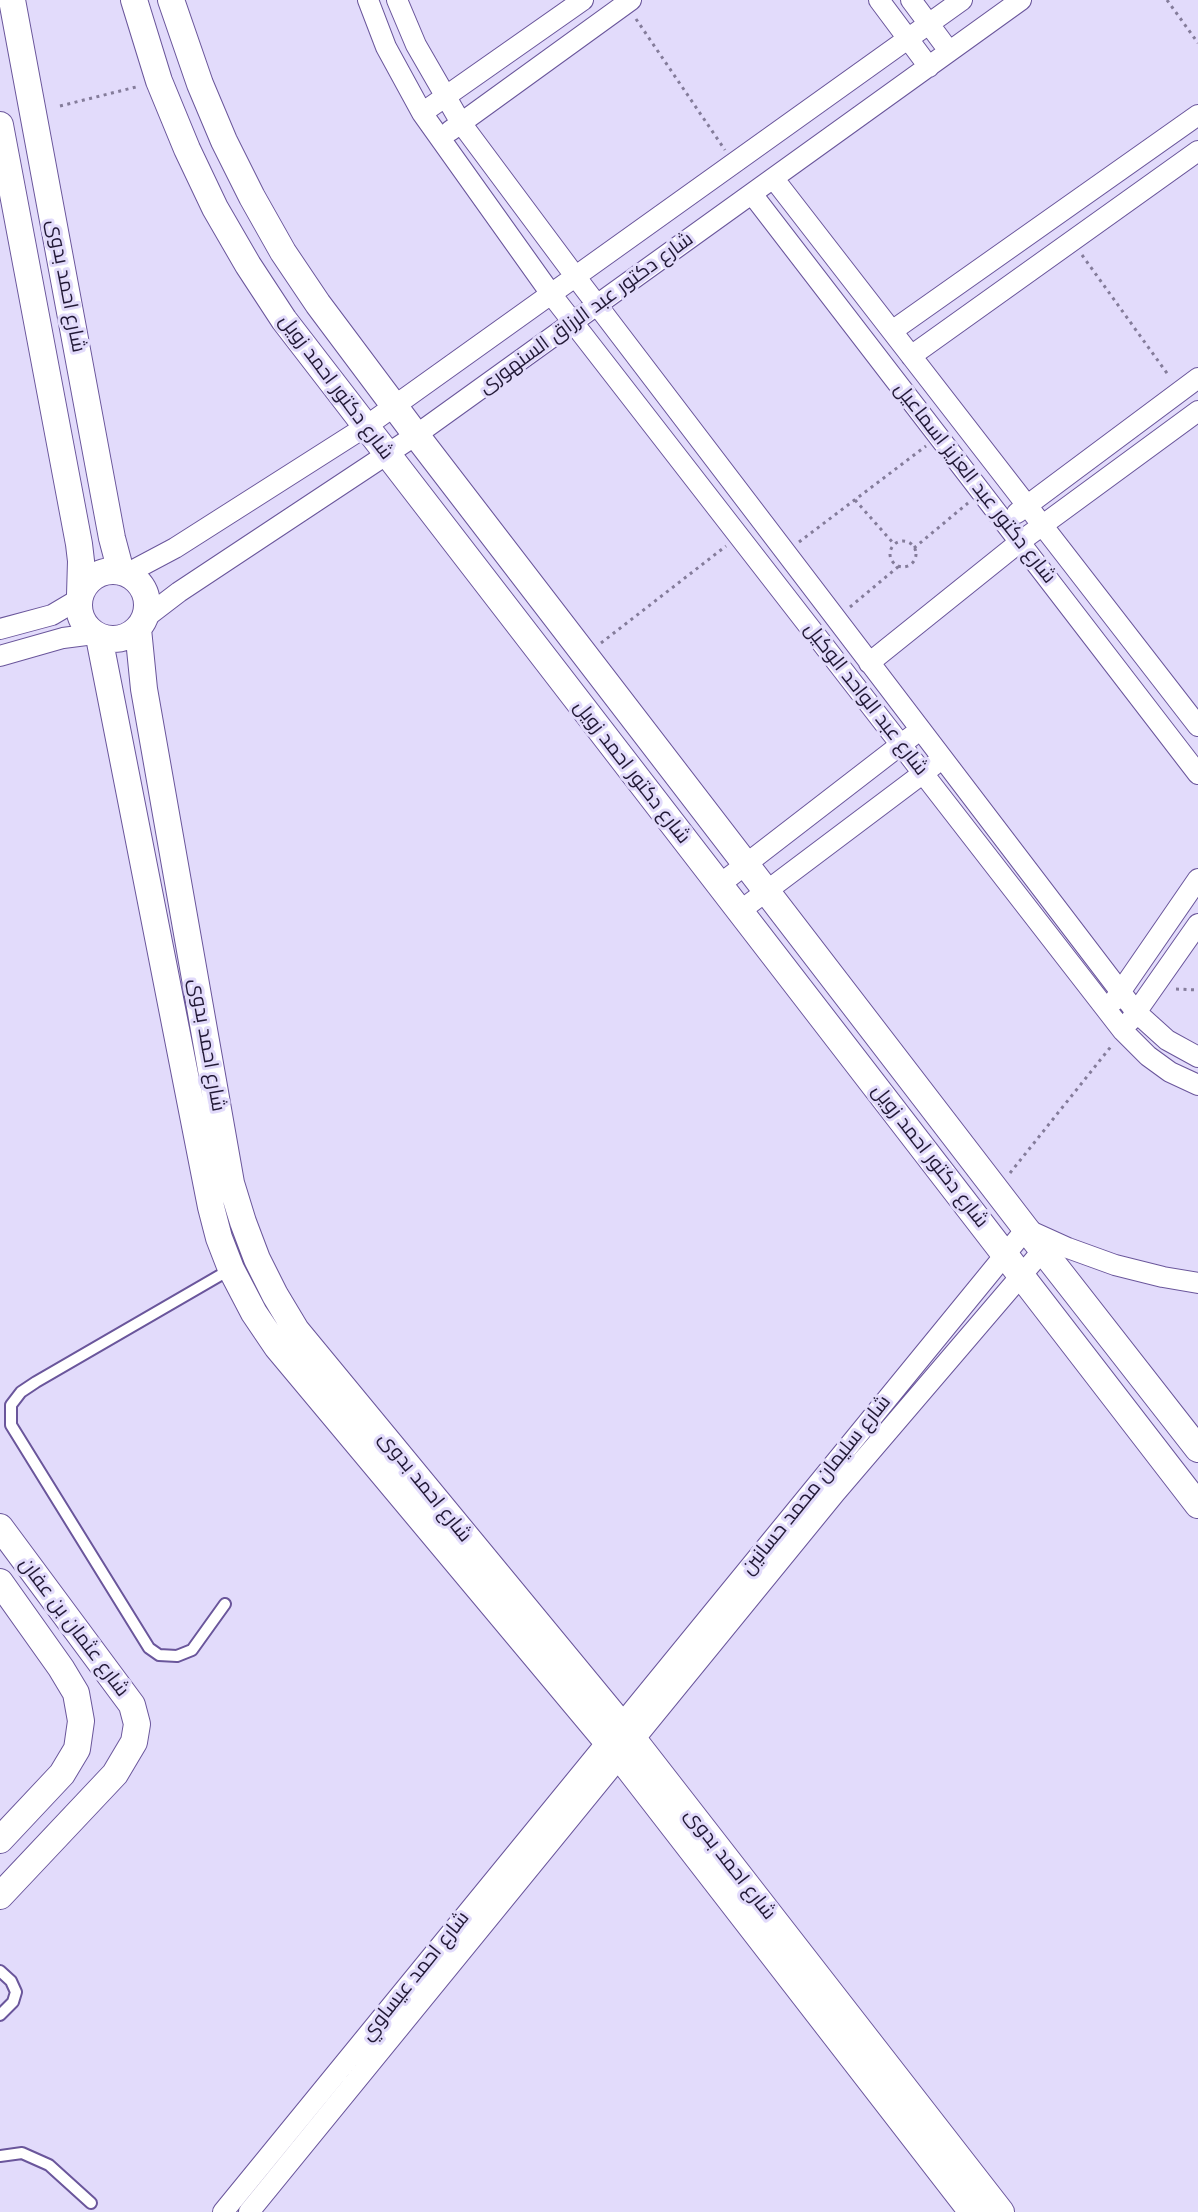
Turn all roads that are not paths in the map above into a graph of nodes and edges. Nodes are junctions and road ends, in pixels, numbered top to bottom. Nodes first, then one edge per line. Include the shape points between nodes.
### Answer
1 (12, 0) edge
2 (134, 0) edge
3 (171, 0) edge
4 (368, 0) edge
5 (397, 0) edge
6 (583, 0) edge
7 (879, 0) edge
8 (911, 0) edge
9 (962, 0) edge
10 (1021, 0) edge
11 (628, 2) edge
12 (928, 24) junction
13 (908, 40) junction
14 (949, 51) junction
15 (929, 67) junction
16 (445, 97) junction
17 (422, 113) junction
18 (1197, 119) edge
19 (461, 123) junction
20 (0, 125) edge
21 (1173, 132) junction
22 (438, 139) junction
23 (1196, 158) edge
24 (774, 179) junction
25 (752, 194) junction
26 (575, 276) junction
27 (550, 294) junction
28 (597, 305) junction
29 (573, 322) junction
30 (892, 330) junction
31 (911, 356) junction
32 (1198, 378) edge
33 (394, 406) junction
34 (1198, 411) edge
35 (365, 427) junction
36 (416, 435) junction
37 (387, 455) junction
38 (1026, 505) junction
39 (1006, 522) junction
40 (1042, 525) junction
41 (1021, 541) junction
42 (123, 573) junction
43 (79, 597) junction
44 (141, 623) junction
45 (0, 629) edge
46 (97, 636) junction
47 (0, 656) edge
48 (869, 663) junction
49 (1198, 726) edge
50 (921, 729) junction
51 (902, 744) junction
52 (943, 758) junction
53 (924, 773) junction
54 (1198, 774) edge
55 (746, 864) junction
56 (1198, 879) edge
57 (719, 885) junction
58 (766, 891) junction
59 (740, 911) junction
60 (1198, 924) edge
61 (1120, 992) junction
62 (1108, 1010) junction
63 (1136, 1012) junction
64 (1123, 1031) junction
65 (1198, 1057) edge
66 (1198, 1085) edge
67 (1026, 1229) junction
68 (1043, 1250) junction
69 (1006, 1254) junction
70 (231, 1269) junction
71 (1021, 1275) junction
72 (1198, 1283) edge
73 (1198, 1449) edge
74 (1198, 1505) edge
75 (0, 1527) edge
76 (0, 1582) edge
77 (225, 1604) dead end
78 (620, 1740) junction
79 (0, 1840) edge
80 (0, 1896) edge
81 (0, 1971) edge
82 (0, 2015) edge
83 (0, 2156) edge
84 (92, 2203) dead end
85 (223, 2212) edge
86 (249, 2212) edge
87 (972, 2212) edge
88 (1001, 2212) edge

1 - 42 street, شارع احمد بدوى via 112,538
2 - 35 street, شارع دكتور احمد زويل via 159,81 215,208 284,320
3 - 33 street, شارع دكتور احمد زويل via 200,84 252,197 318,304
4 - 17 street, شارع عبد الواحد الوكيل via 386,47
5 - 16 street, شارع عبد الواحد الوكيل
6 - 16 street
7 - 13 street
8 - 12 street
9 - 12 street, شارع دكتور عبد الرزاق السنهورى
10 - 14 street, شارع دكتور عبد الرزاق السنهورى
11 - 19 street
12 - 13 street, شارع دكتور عبد الرزاق السنهورى
12 - 14 street
13 - 15 street
13 - 26 street, شارع دكتور عبد الرزاق السنهورى
14 - 15 street, شارع دكتور عبد الرزاق السنهورى
15 - 24 street, شارع دكتور عبد الرزاق السنهورى
16 - 17 street
16 - 19 street, شارع عبد الواحد الوكيل
17 - 22 street, شارع عبد الواحد الوكيل
18 - 21 street
19 - 22 street
19 - 26 street, شارع عبد الواحد الوكيل
20 - 43 street, شارع احمد بدوى via 79,544
21 - 23 street
21 - 30 street
22 - 27 street, شارع عبد الواحد الوكيل
23 - 31 street
24 - 25 street, شارع دكتور عبد الرزاق السنهورى
24 - 30 street, شارع دكتور عبد العزيز اسماعيل
25 - 28 street, شارع دكتور عبد الرزاق السنهورى
25 - 39 street, شارع دكتور عبد العزيز اسماعيل
26 - 27 street, شارع دكتور عبد الرزاق السنهورى
26 - 28 street, شارع عبد الواحد الوكيل
27 - 29 street, شارع عبد الواحد الوكيل
27 - 33 street, شارع دكتور عبد الرزاق السنهورى
28 - 29 street, شارع دكتور عبد الرزاق السنهورى
28 - 48 street, شارع عبد الواحد الوكيل
29 - 36 street, شارع دكتور عبد الرزاق السنهورى
29 - 51 street, شارع عبد الواحد الوكيل
30 - 31 street, شارع دكتور عبد العزيز اسماعيل
31 - 38 street, شارع دكتور عبد العزيز اسماعيل
32 - 38 street
33 - 35 street, شارع دكتور عبد الرزاق السنهورى
33 - 36 street, شارع دكتور احمد زويل
34 - 40 street
35 - 37 street, شارع دكتور احمد زويل
35 - 42 street, شارع دكتور عبد الرزاق السنهورى via 175,548
36 - 37 street, شارع دكتور عبد الرزاق السنهورى
36 - 55 street, شارع دكتور احمد زويل
37 - 44 street, شارع دكتور عبد الرزاق السنهورى via 179,592
37 - 57 street, شارع دكتور احمد زويل
38 - 39 street
38 - 40 street, شارع دكتور عبد العزيز اسماعيل
39 - 41 street, شارع دكتور عبد العزيز اسماعيل
40 - 41 street
40 - 49 street, شارع دكتور عبد العزيز اسماعيل
41 - 48 street
41 - 54 street, شارع دكتور عبد العزيز اسماعيل
42 - 43 street via 101,573 92,578
42 - 44 street via 135,579 146,597
43 - 45 street via 52,615
43 - 46 street via 81,619
44 - 46 street via 132,634 116,640
44 - 78 street, شارع احمد بدوى via 146,701 231,1183 257,1259 296,1330
46 - 47 street via 63,638
46 - 70 street, شارع احمد بدوى via 211,1208
48 - 50 street, شارع عبد الواحد الوكيل
50 - 51 street
50 - 52 street, شارع عبد الواحد الوكيل
51 - 53 street, شارع عبد الواحد الوكيل
51 - 55 street
52 - 53 street
52 - 61 street, شارع عبد الواحد الوكيل
53 - 58 street
53 - 62 street, شارع عبد الواحد الوكيل
55 - 57 street
55 - 58 street, شارع دكتور احمد زويل
56 - 61 street
57 - 59 street, شارع دكتور احمد زويل
58 - 59 street
58 - 67 street, شارع دكتور احمد زويل
59 - 69 street, شارع دكتور احمد زويل
60 - 63 street
61 - 62 street
61 - 63 street, شارع عبد الواحد الوكيل
62 - 64 street, شارع عبد الواحد الوكيل
63 - 64 street
63 - 65 street, شارع عبد الواحد الوكيل via 1167,1040
64 - 66 street, شارع عبد الواحد الوكيل via 1170,1072
67 - 68 street, شارع دكتور احمد زويل
67 - 69 street, شارع سليمان محمد حسانين
67 - 72 street via 1115,1265
68 - 71 street, شارع سليمان محمد حسانين
68 - 73 street, شارع دكتور احمد زويل
69 - 71 street, شارع دكتور احمد زويل
69 - 78 street, شارع سليمان محمد حسانين
70 - 77 lane via 28,1387 11,1405 11,1425 148,1648 159,1655 177,1656 192,1650
70 - 78 street, شارع احمد بدوى via 277,1347
71 - 74 street, شارع دكتور احمد زويل
71 - 78 street, شارع سليمان محمد حسانين
75 - 80 street, شارع عثمان بن عفان via 132,1705 137,1724 134,1742 115,1774
76 - 79 street, شارع عثمان بن عفان via 76,1692 81,1721 77,1749 62,1774
78 - 85 street, شارع احمد عيساوي
78 - 86 street, شارع احمد عيساوي
78 - 87 street, شارع احمد بدوى
78 - 88 street, شارع احمد بدوى
81 - 82 lane via 16,1992 13,2002
83 - 84 lane via 22,2153 49,2165

